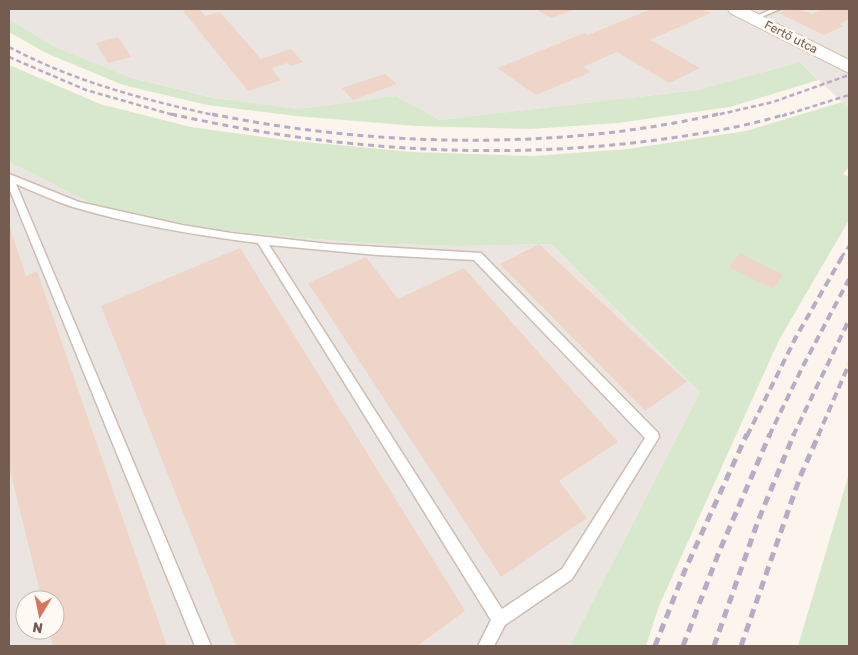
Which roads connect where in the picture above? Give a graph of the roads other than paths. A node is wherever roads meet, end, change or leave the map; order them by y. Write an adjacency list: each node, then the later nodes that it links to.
1 (736, 9): 3 (street, Fertő utca)
2 (777, 9): 3 (lane)
3 (755, 18): 4 (street, Fertő utca)
4 (848, 66)
5 (10, 177): 6 (lane); 8 (lane)
6 (261, 240): 7 (lane); 7 (lane)
7 (500, 620): 9 (lane)
8 (203, 646)
9 (486, 646)

